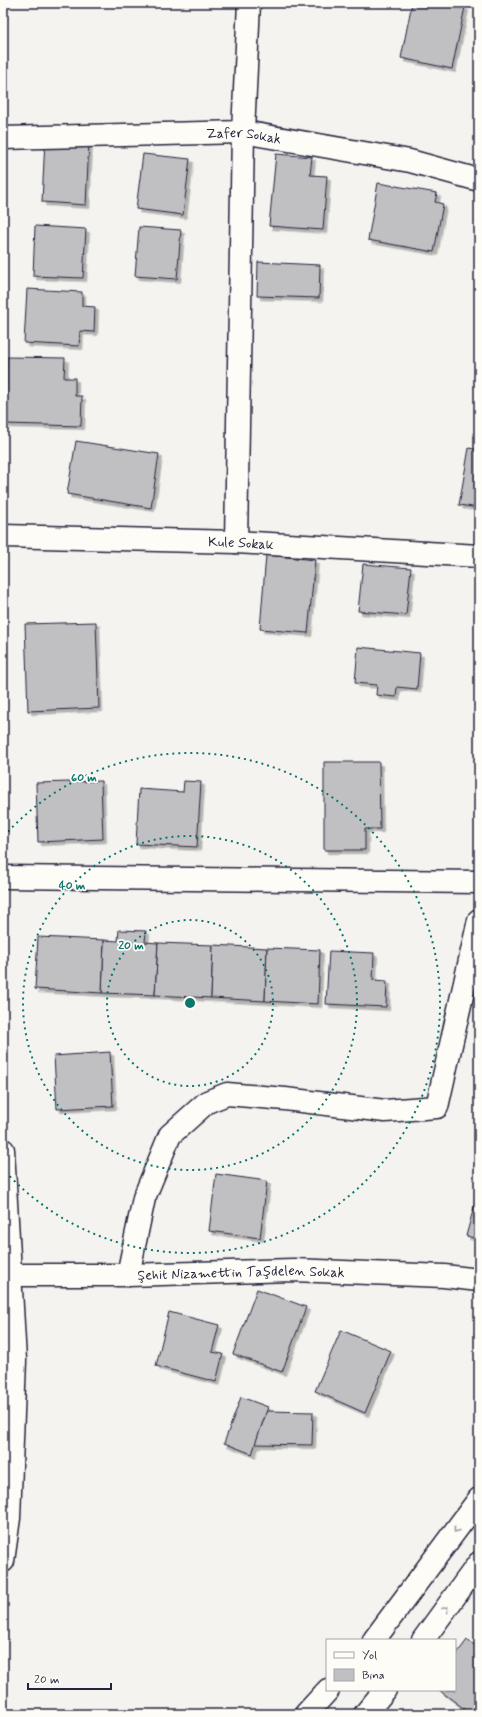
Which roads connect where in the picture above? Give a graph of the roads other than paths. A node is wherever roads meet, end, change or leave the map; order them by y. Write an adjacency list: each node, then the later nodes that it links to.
1 (249, 3): 2 (street)
2 (243, 132): 3 (street, Zafer Sokak); 4 (street, Zafer Sokak); 6 (street)
3 (3, 138)
4 (479, 180)
5 (3, 536): 6 (street, Kule Sokak)
6 (236, 542): 7 (street, Kule Sokak)
7 (479, 556)
8 (3, 877): 9 (street)
9 (479, 882)
10 (479, 920): 13 (street)
11 (3, 1150): 12 (street)
12 (7, 1275): 13 (street, Şehit Nizamettin Taşdelen Sokak); 16 (street)
13 (128, 1275): 14 (street, Şehit Nizamettin Taşdelen Sokak)
14 (479, 1280)
15 (479, 1499): 18 (street, one-way to 18)
16 (3, 1562)
17 (479, 1563): 19 (street, one-way to 17)
18 (375, 1639)
19 (424, 1639)
20 (327, 1691): 22 (street)
21 (383, 1691): 23 (street)
22 (306, 1714)
23 (365, 1714)

